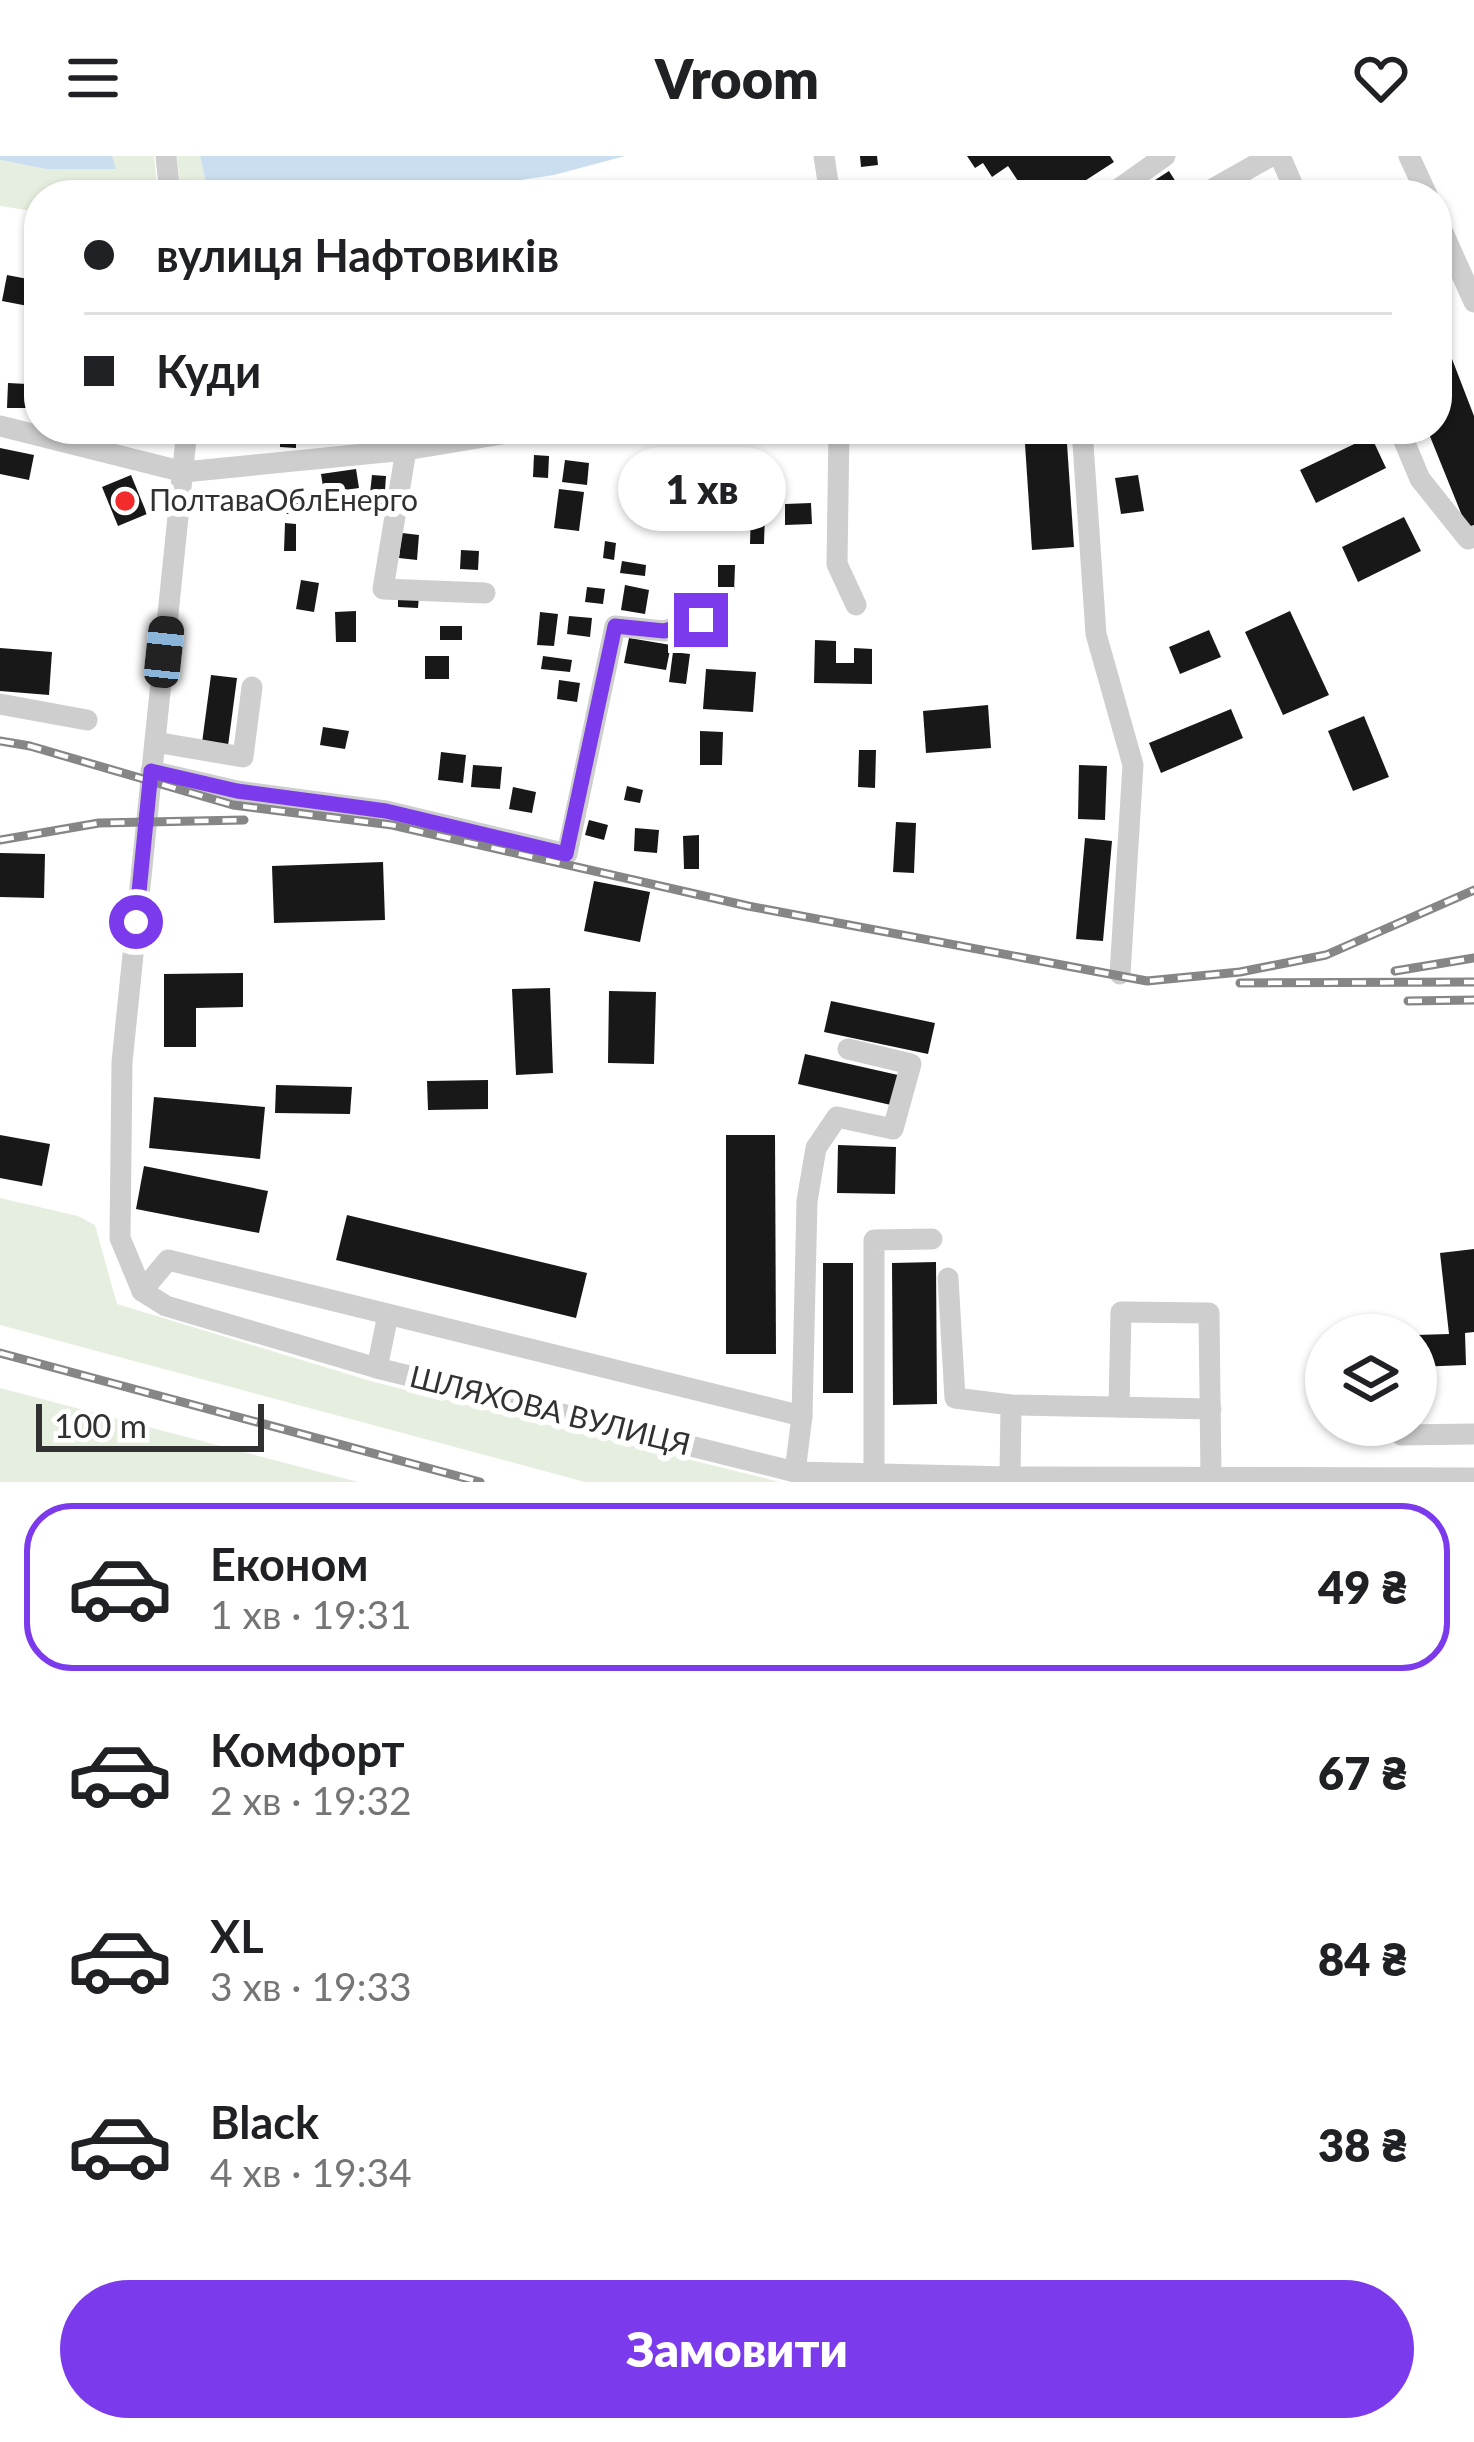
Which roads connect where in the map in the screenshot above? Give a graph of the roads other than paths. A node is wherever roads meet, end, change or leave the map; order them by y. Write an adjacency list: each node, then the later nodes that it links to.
1 (1165, 156): 3 (street)
2 (1275, 156): 4 (street)
3 (1131, 180)
4 (1230, 180)
5 (1452, 253): 6 (street)
6 (1474, 302)
7 (72, 444): 14 (street)
8 (186, 444): 14 (street)
9 (442, 444): 13 (street)
10 (839, 444): 17 (street)
11 (1083, 444): 24 (street)
12 (1405, 444): 15 (street)
13 (406, 450): 14 (street); 16 (street)
14 (184, 472): 22 (street)
15 (1474, 536)
16 (485, 593)
17 (856, 605)
18 (701, 620): 23 (street)
19 (252, 687): 22 (street)
20 (0, 704): 21 (street)
21 (87, 720)
22 (155, 742): 23 (street)
23 (151, 771): 28 (street)
24 (1120, 974)
25 (848, 1049): 34 (street)
26 (932, 1240): 38 (street)
27 (948, 1278): 31 (street)
28 (142, 1291): 29 (street); 30 (street, ШЛЯХОВА ВУЛИЦЯ)
29 (388, 1315): 30 (street); 34 (street)
30 (377, 1369): 37 (street, ШЛЯХОВА ВУЛИЦЯ)
31 (1011, 1405): 32 (street); 39 (street)
32 (1119, 1407): 33 (street); 33 (street)
33 (1211, 1409): 40 (street)
34 (802, 1415): 37 (street)
35 (1474, 1434): 36 (street)
36 (1437, 1435)
37 (795, 1472): 38 (street, ШЛЯХОВА ВУЛИЦЯ)
38 (874, 1474): 39 (street, ШЛЯХОВА ВУЛИЦЯ)
39 (1010, 1477): 40 (street, ШЛЯХОВА ВУЛИЦЯ)
40 (1211, 1478): 41 (street, ШЛЯХОВА ВУЛИЦЯ)
41 (1474, 1478)

